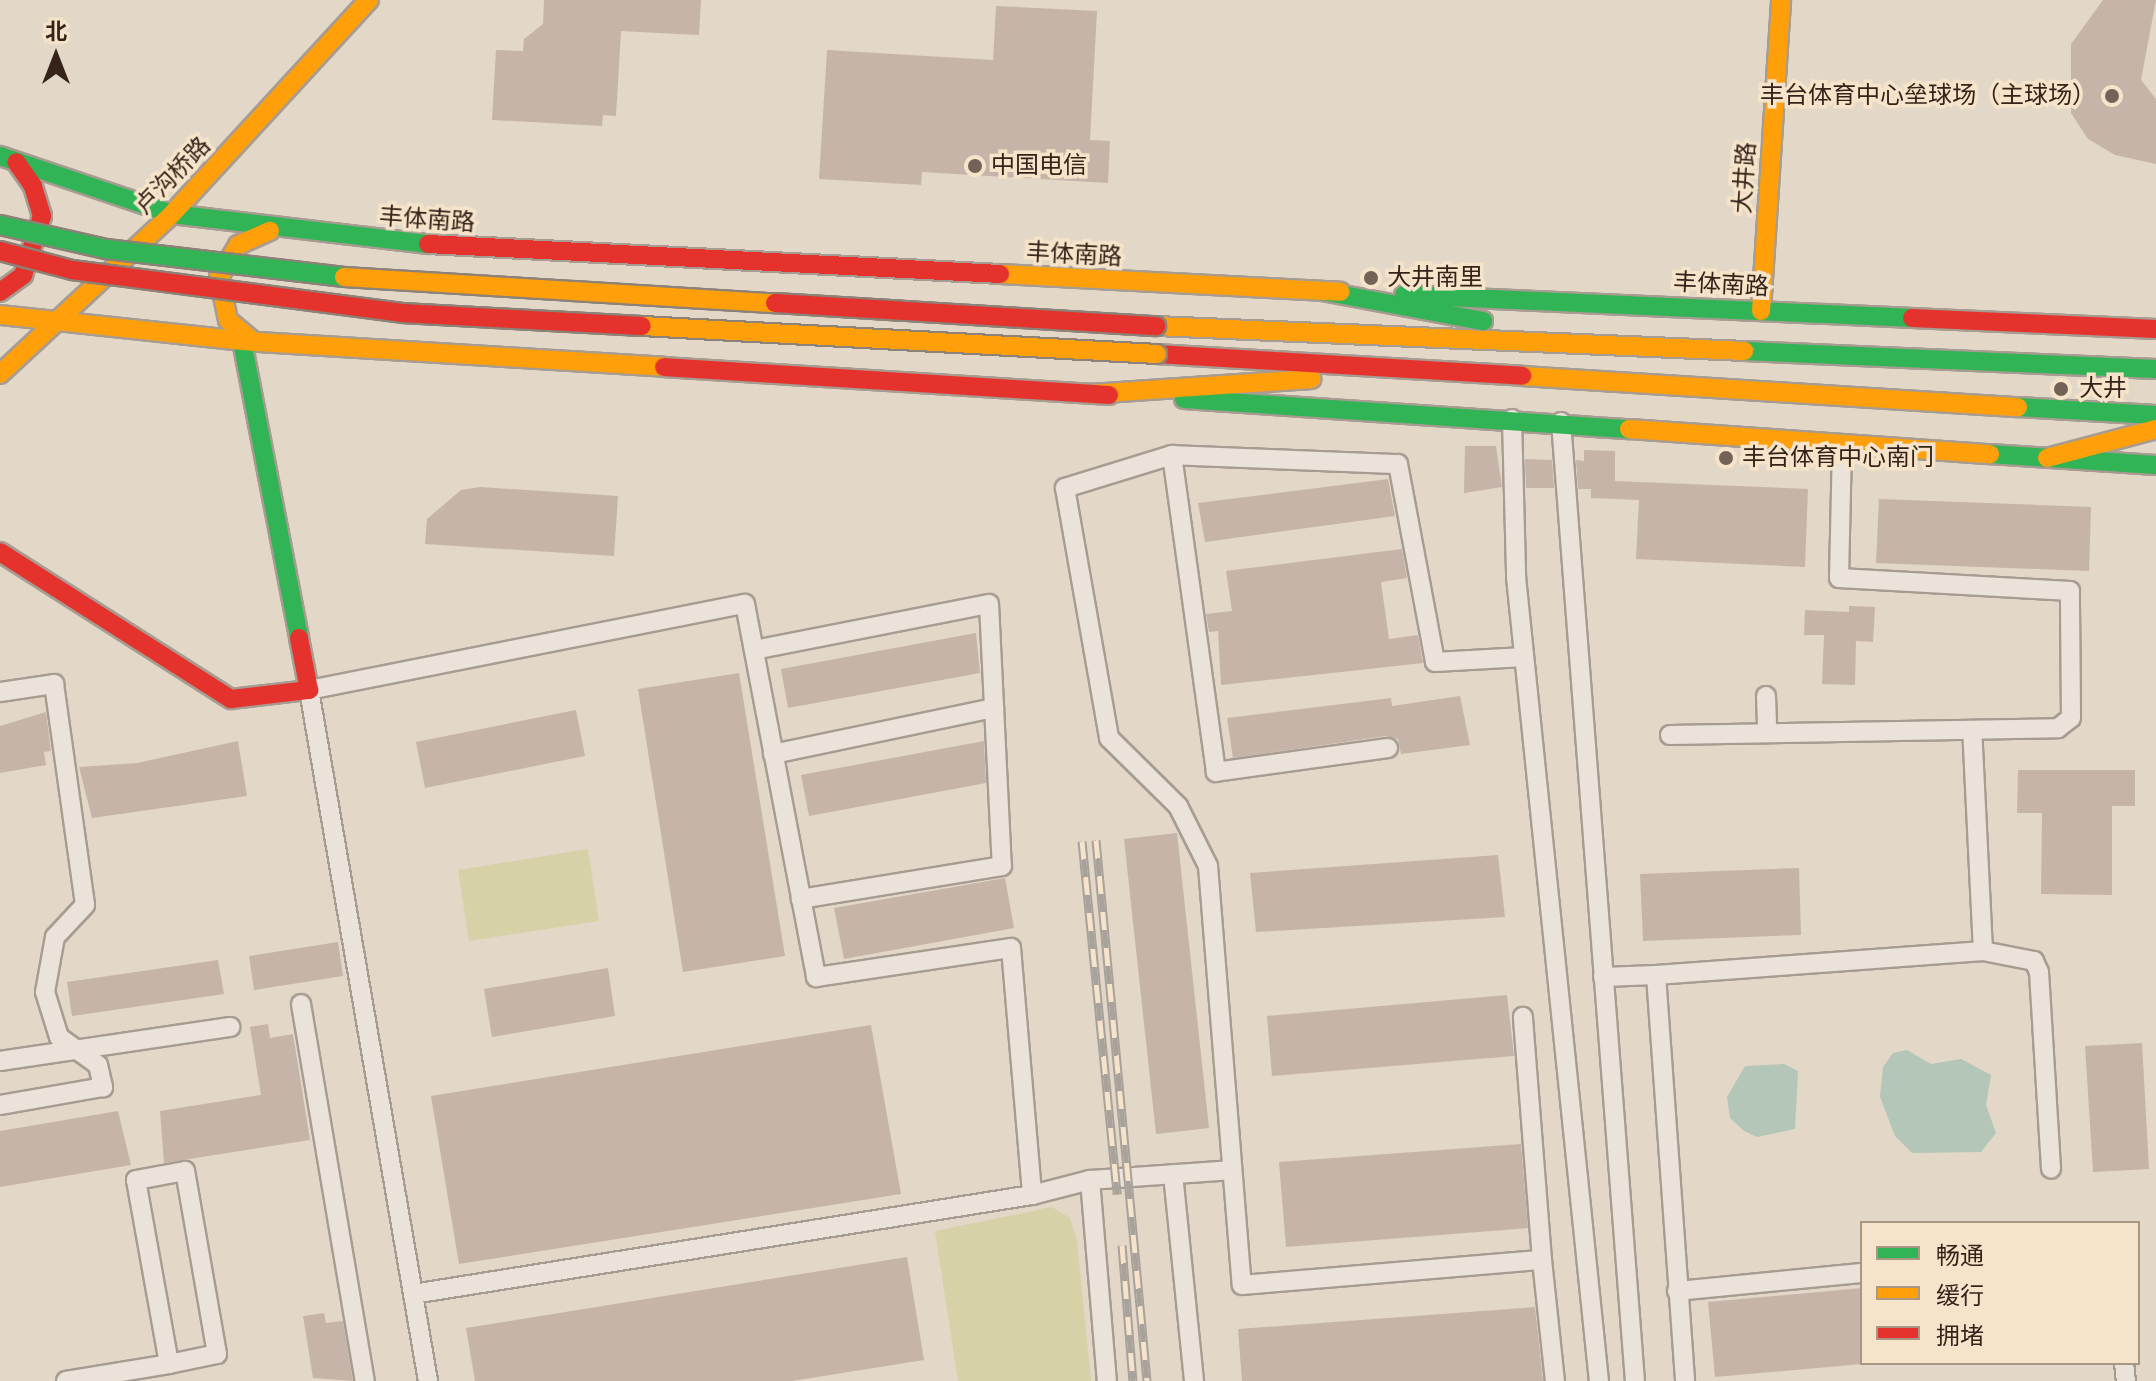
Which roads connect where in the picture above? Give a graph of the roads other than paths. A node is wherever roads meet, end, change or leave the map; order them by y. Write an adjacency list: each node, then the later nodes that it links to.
1 (369, 0): 4 (main road, 卢沟桥路)
2 (1781, 0): 10 (main road, 大井路)
3 (8, 159): 4 (main road, 丰体南路); 9 (main road)
4 (172, 214): 6 (main road, 丰体南路); 12 (main road, 卢沟桥路)
5 (0, 225): 14 (main road, bridge)
6 (274, 230): 8 (main road, 丰体南路); 15 (main road)
7 (0, 251): 19 (main road, bridge)
8 (1322, 291): 10 (main road, 丰体南路); 14 (main road)
9 (0, 292)
10 (1761, 311): 13 (main road, 丰体南路)
11 (0, 315): 12 (main road)
12 (51, 324): 15 (main road); 20 (main road, 卢沟桥路)
13 (2156, 329)
14 (1589, 340): 17 (main road)
15 (248, 342): 21 (main road); 33 (main road)
16 (2156, 362): 17 (main road)
17 (2127, 367): 18 (main road)
18 (2156, 369)
19 (1451, 370): 21 (main road); 22 (main road)
20 (0, 374)
21 (1090, 394): 23 (main road)
22 (2156, 415)
23 (1512, 419): 24 (main road); 32 (street)
24 (1561, 422): 26 (main road); 45 (street)
25 (2156, 429): 28 (main road)
26 (1842, 444): 28 (main road); 37 (street)
27 (1172, 455): 32 (street); 40 (street); 53 (street)
28 (2047, 458): 29 (main road)
29 (2156, 465)
30 (0, 552): 33 (main road)
31 (754, 650): 33 (street); 36 (street); 41 (street)
32 (1524, 657): 68 (street)
33 (309, 690): 60 (street)
34 (0, 692): 49 (street)
35 (1766, 696): 38 (street)
36 (994, 708): 41 (street); 42 (street)
37 (1972, 730): 38 (street); 43 (street)
38 (1767, 733): 39 (street)
39 (1670, 735)
40 (1388, 748)
41 (773, 754): 42 (street)
42 (801, 899): 56 (street)
43 (1983, 951): 44 (street); 52 (street)
44 (1656, 975): 45 (street); 59 (street)
45 (1603, 977): 69 (street)
46 (301, 1004): 63 (street)
47 (1523, 1017): 57 (street)
48 (231, 1027): 49 (street)
49 (78, 1050): 50 (street); 51 (street)
50 (0, 1061)
51 (0, 1105)
52 (2051, 1169)
53 (1232, 1170): 54 (street); 57 (street)
54 (1173, 1174): 55 (street); 66 (street)
55 (1090, 1180): 56 (street); 65 (street)
56 (1032, 1195): 60 (street)
57 (1542, 1260): 67 (street)
58 (1860, 1273): 59 (street)
59 (1677, 1291): 70 (street)
60 (413, 1294): 64 (street)
61 (169, 1364): 61 (street); 62 (street)
62 (66, 1381)
63 (365, 1381)
64 (428, 1381)
65 (1107, 1381)
66 (1194, 1381)
67 (1555, 1381)
68 (1599, 1381)
69 (1635, 1381)
70 (1685, 1381)

